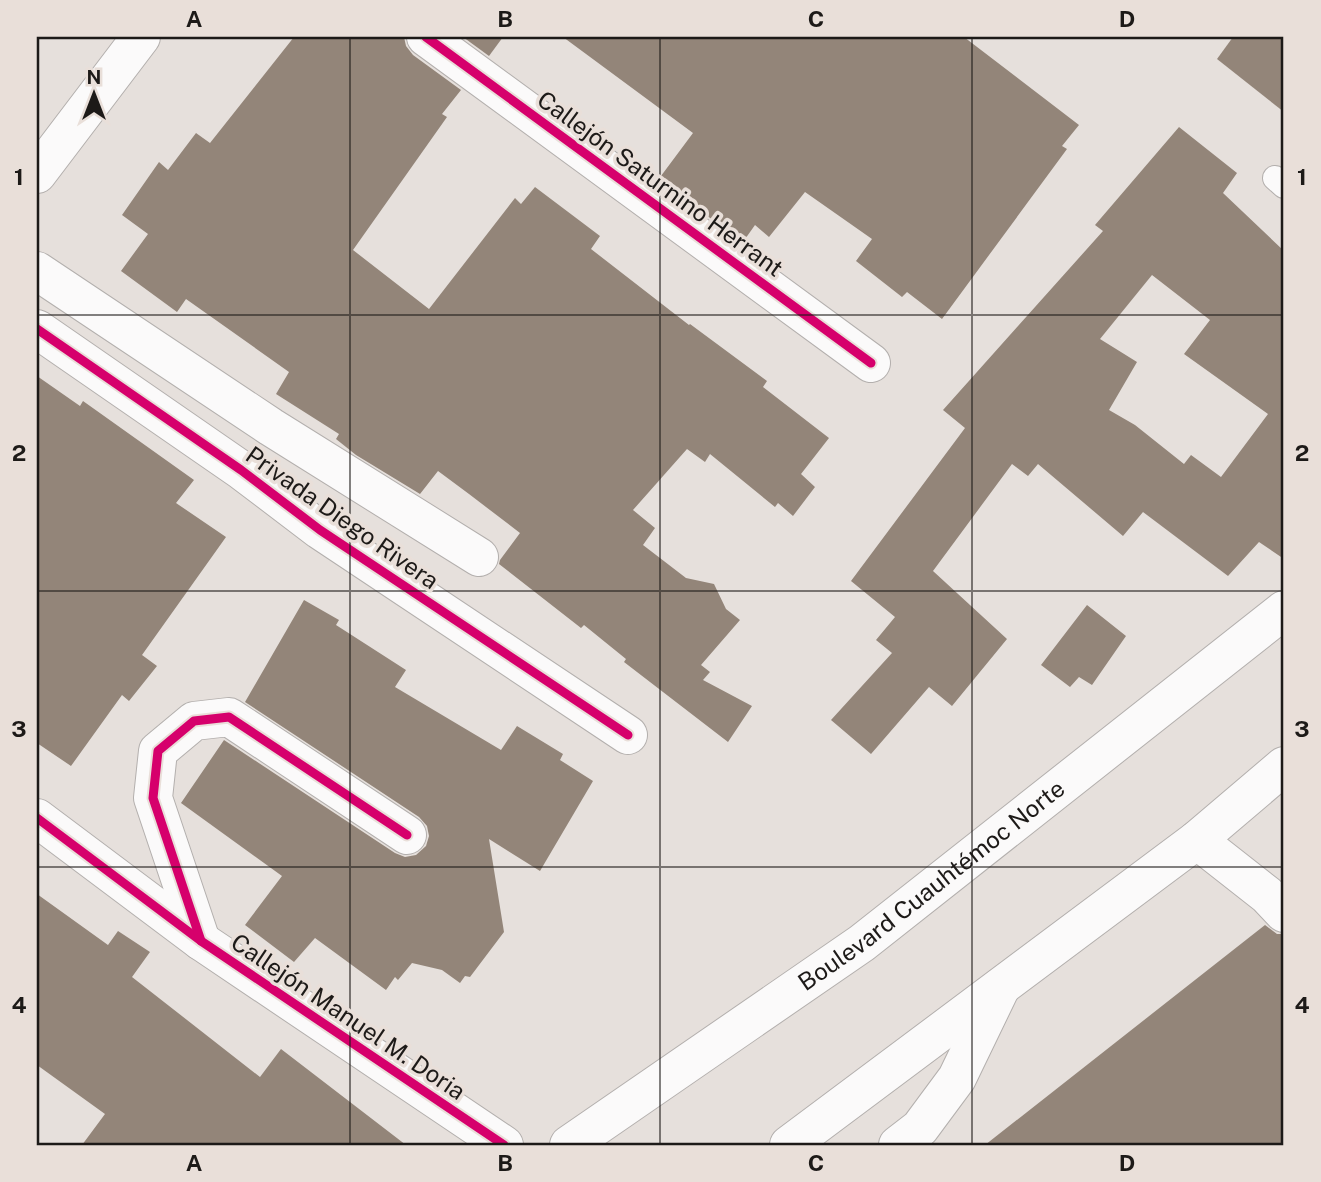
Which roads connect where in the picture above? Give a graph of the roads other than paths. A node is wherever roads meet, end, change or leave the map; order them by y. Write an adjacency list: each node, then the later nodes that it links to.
1 (141, 37): 3 (street)
2 (426, 37): 6 (street, Callejón Saturnino Herrant)
3 (37, 174)
4 (37, 271): 7 (street, Privada Diego Rivera)
5 (37, 329): 9 (street, Privada Diego Rivera)
6 (872, 363)
7 (479, 557)
8 (1284, 610): 18 (street, Boulevard Cuauhtémoc Norte)
9 (628, 735)
10 (1284, 766): 13 (street)
11 (37, 818): 15 (street, Callejón Manuel M. Doria)
12 (407, 835): 15 (street)
13 (1197, 840): 14 (street); 16 (street)
14 (1284, 913)
15 (201, 941): 17 (street, Callejón Manuel M. Doria)
16 (1001, 987): 19 (street); 20 (street)
17 (504, 1145)
18 (569, 1145)
19 (789, 1145)
20 (898, 1145)

